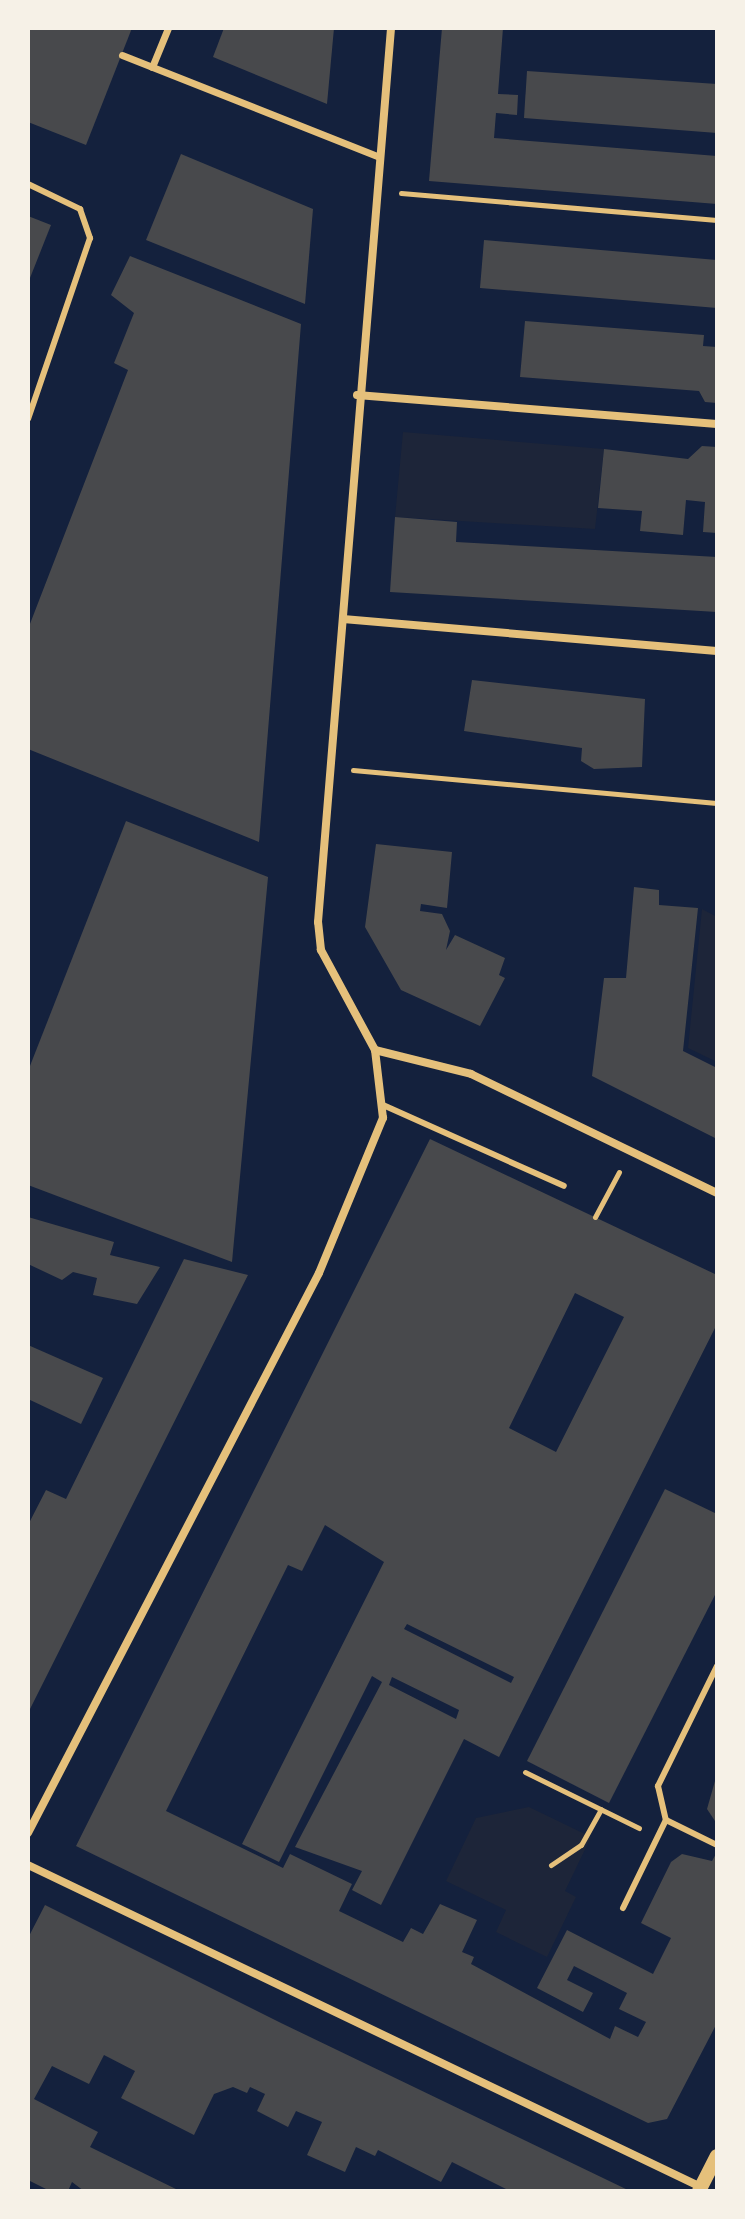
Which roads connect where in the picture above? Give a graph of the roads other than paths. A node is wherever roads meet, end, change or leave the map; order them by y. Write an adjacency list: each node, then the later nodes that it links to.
1 (168, 28): 4 (street)
2 (391, 28): 5 (street)
3 (122, 55): 4 (street)
4 (152, 67): 5 (street)
5 (380, 157): 7 (street)
6 (28, 184): 8 (lane)
7 (357, 395): 9 (street); 10 (street)
8 (28, 419)
9 (717, 424)
10 (343, 619): 11 (street); 12 (street)
11 (717, 651)
12 (375, 1050): 13 (street); 15 (street)
13 (383, 1105): 14 (lane); 18 (street)
14 (564, 1186)
15 (717, 1193)
16 (717, 1666): 17 (lane)
17 (666, 1820): 19 (lane); 21 (lane)
18 (28, 1833)
19 (717, 1845)
20 (28, 1865): 23 (street)
21 (623, 1908)
22 (717, 2156): 23 (street)
23 (702, 2189)

